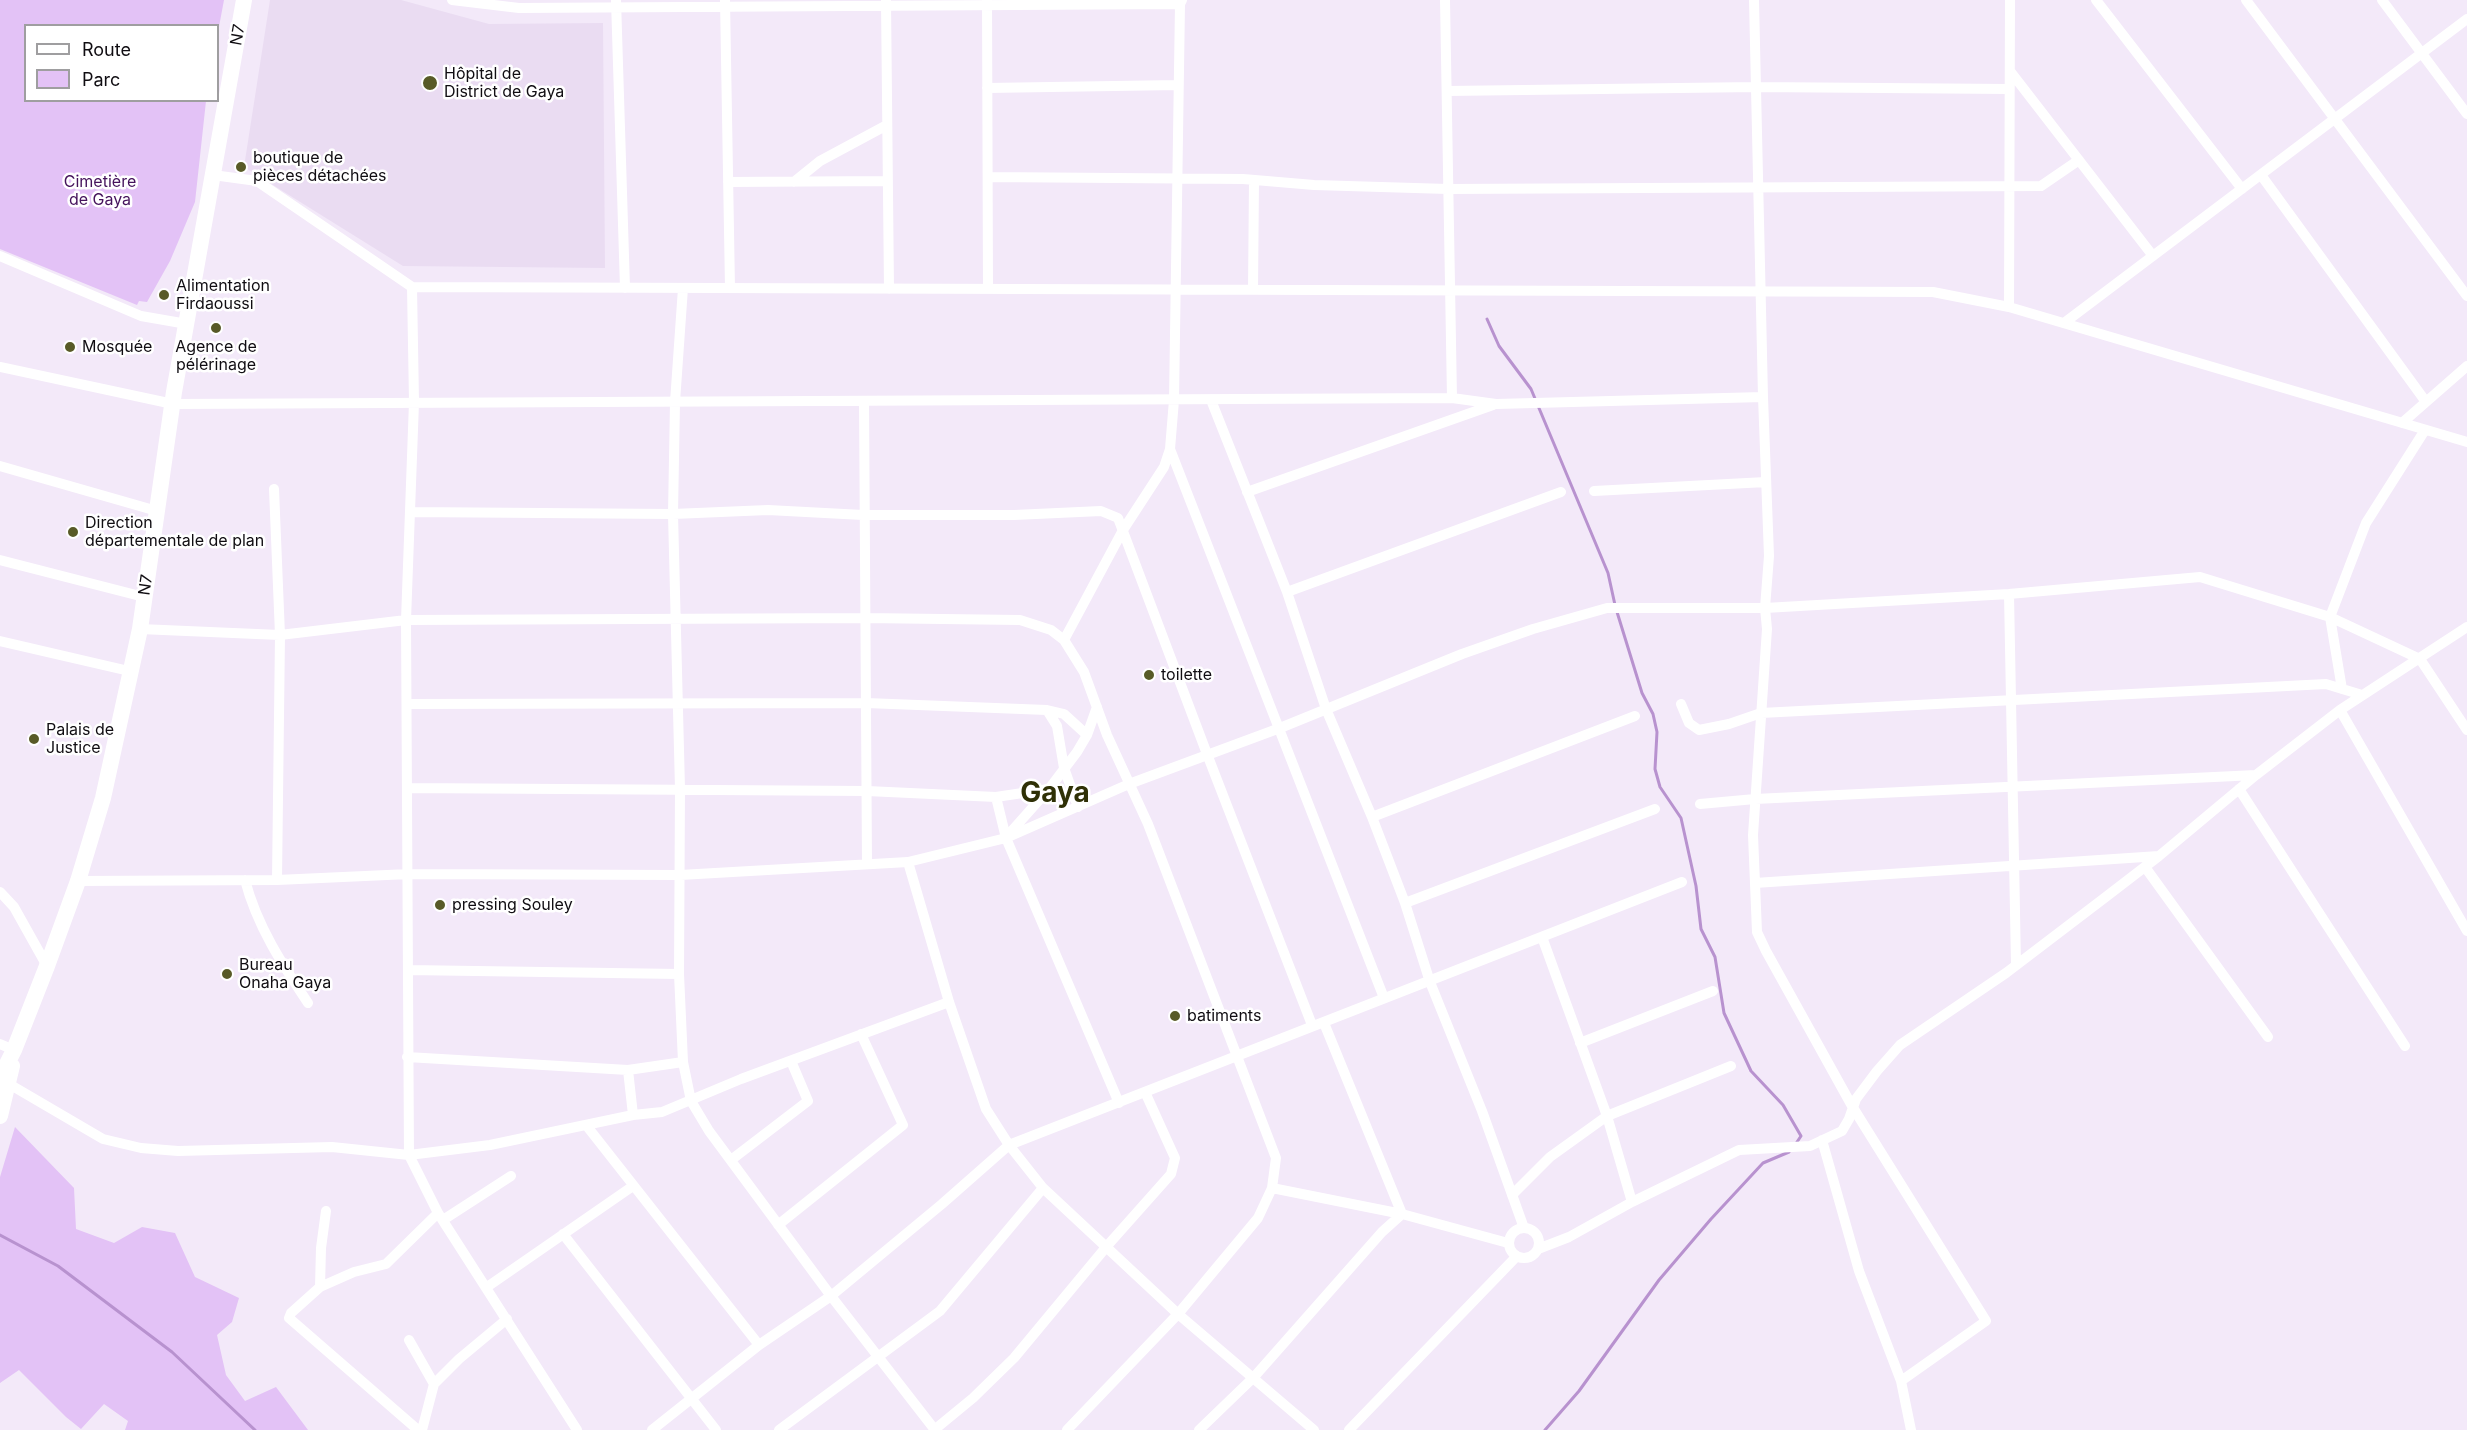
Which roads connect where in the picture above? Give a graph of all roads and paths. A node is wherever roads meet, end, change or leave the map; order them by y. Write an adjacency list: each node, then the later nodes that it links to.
1 (244, 0): 27 (main road, N7)
2 (452, 0): 12 (street)
3 (1445, 0): 22 (street)
4 (1754, 0): 19 (street)
5 (2010, 0): 17 (street)
6 (2096, 0): 38 (street)
7 (2246, 0): 24 (street)
8 (2382, 0): 16 (street)
9 (1181, 1): 11 (street); 18 (street)
10 (886, 3): 11 (street); 14 (street); 25 (street)
11 (987, 3): 20 (street)
12 (519, 4): 13 (street)
13 (616, 4): 14 (street); 42 (street)
14 (726, 4): 33 (street)
15 (2467, 19): 16 (street)
16 (2421, 53): 23 (street); 24 (street)
17 (2009, 70): 21 (street); 26 (street)
18 (1178, 85): 20 (street); 30 (street)
19 (1756, 87): 21 (street); 22 (street); 36 (street)
20 (987, 88): 29 (street)
21 (2010, 89): 35 (street)
22 (1448, 91): 37 (street)
23 (2467, 114)
24 (2335, 119): 28 (street); 51 (street)
25 (887, 125): 32 (street); 34 (street)
26 (2079, 160): 35 (street); 40 (street)
27 (213, 175): 41 (street); 54 (main road, N7)
28 (2261, 175): 38 (street); 64 (street)
29 (988, 177): 30 (street); 46 (street)
30 (1177, 179): 31 (street); 47 (street)
31 (1254, 180): 37 (street); 48 (street)
32 (888, 181): 34 (street); 45 (street)
33 (728, 182): 34 (street); 44 (street)
34 (794, 182)
35 (2009, 186): 36 (street); 52 (street)
36 (1758, 187): 37 (street); 50 (street)
37 (1448, 189): 49 (street)
38 (2242, 189): 40 (street)
39 (0, 256): 54 (street)
40 (2153, 256): 53 (street)
41 (412, 287): 42 (street); 61 (street)
42 (626, 288): 43 (street)
43 (683, 288): 44 (street); 62 (street)
44 (730, 288): 45 (street)
45 (889, 289): 46 (street)
46 (988, 289): 47 (street)
47 (1175, 290): 48 (street); 59 (street)
48 (1253, 290): 49 (street)
49 (1450, 291): 50 (street); 58 (street)
50 (1761, 292): 52 (street); 57 (street)
51 (2467, 296)
52 (2009, 307): 53 (street)
53 (2064, 323): 67 (street)
54 (187, 324): 65 (main road, N7)
55 (2467, 366): 64 (street)
56 (0, 367): 65 (street)
57 (1763, 397): 66 (street); 72 (street)
58 (1452, 398): 60 (street); 66 (street)
59 (1174, 400): 60 (street); 63 (street); 70 (street)
60 (1211, 400): 75 (street)
61 (414, 402): 62 (street); 65 (street); 78 (street)
62 (675, 402): 63 (street); 79 (street)
63 (864, 402): 80 (street)
64 (2426, 402): 67 (street)
65 (172, 404): 77 (main road, N7)
66 (1496, 404): 75 (street)
67 (2402, 423): 68 (street)
68 (2425, 430): 69 (street); 87 (street)
69 (2467, 442)
70 (1170, 448): 81 (street); 111 (street)
71 (0, 466): 77 (street)
72 (1766, 482): 74 (street); 86 (street)
73 (274, 489): 93 (street)
74 (1594, 491)
75 (1247, 492): 83 (street)
76 (1561, 492): 83 (street)
77 (157, 511): 85 (main road, N7)
78 (410, 512): 79 (street); 89 (street)
79 (673, 514): 80 (street); 90 (street)
80 (863, 515): 81 (street); 88 (street)
81 (1122, 530): 94 (street); 114 (street)
82 (0, 560): 85 (street)
83 (1287, 592): 106 (street)
84 (2009, 594): 86 (street); 87 (street); 100 (street)
85 (144, 597): 92 (main road, N7)
86 (1765, 608): 106 (street); 109 (street)
87 (2330, 617): 96 (street); 98 (street)
88 (865, 618): 90 (street); 94 (street); 102 (street)
89 (406, 620): 90 (street); 93 (street); 103 (street)
90 (676, 620): 101 (street)
91 (2467, 627): 96 (street)
92 (140, 629): 93 (street); 97 (main road, N7)
93 (280, 635): 139 (street)
94 (1064, 640): 105 (street)
95 (0, 641): 97 (street)
96 (2420, 659): 99 (street); 112 (street)
97 (129, 671): 140 (main road, N7)
98 (2342, 689): 99 (street); 100 (street)
99 (2362, 695): 108 (street)
100 (2011, 700): 109 (street); 118 (street)
101 (678, 702): 102 (street); 103 (street); 120 (street)
102 (866, 703): 107 (street); 123 (street)
103 (407, 704): 119 (street)
104 (1680, 704): 109 (street)
105 (1097, 707): 113 (street); 117 (street)
106 (1326, 709): 111 (street); 129 (street)
107 (1047, 710): 113 (street); 115 (street)
108 (2340, 710): 116 (street); 145 (street)
109 (1761, 713): 125 (street)
110 (1635, 716): 129 (street)
111 (1280, 728): 114 (street); 153 (street)
112 (2467, 730)
113 (1087, 735): 115 (street)
114 (1207, 754): 117 (street); 157 (street)
115 (1064, 768): 121 (street); 127 (street)
116 (2256, 775): 118 (street); 122 (street)
117 (1129, 784): 127 (street); 164 (street)
118 (2013, 787): 125 (street); 134 (street)
119 (408, 788): 120 (street); 136 (street)
120 (680, 789): 123 (street); 137 (street)
121 (1049, 789): 124 (street); 130 (street)
122 (2239, 789): 131 (street); 162 (street)
123 (867, 791): 124 (street); 133 (street)
124 (996, 796): 130 (street)
125 (1755, 799): 126 (street); 142 (street)
126 (1700, 804)
127 (1078, 807): 130 (street)
128 (1655, 809): 144 (street)
129 (1372, 817): 144 (street)
130 (1006, 838): 132 (street); 172 (street)
131 (2160, 856): 134 (street); 135 (street)
132 (908, 862): 133 (street); 154 (street)
133 (867, 864): 137 (street)
134 (2014, 866): 142 (street); 147 (street)
135 (2145, 867): 147 (street); 159 (street)
136 (409, 874): 137 (street); 139 (street); 149 (street)
137 (680, 875): 150 (street)
138 (245, 880): 139 (street); 140 (street); 155 (street)
139 (277, 880)
140 (78, 881): 148 (main road, N7)
141 (1682, 882): 146 (street)
142 (1755, 883): 173 (street)
143 (0, 892): 148 (street)
144 (1405, 903): 151 (street)
145 (2467, 931)
146 (1542, 937): 151 (street); 160 (street)
147 (2016, 965): 173 (street)
148 (47, 966): 161 (main road, N7)
149 (408, 970): 150 (street); 163 (street)
150 (679, 974): 166 (street)
151 (1431, 981): 153 (street); 186 (street)
152 (1713, 991): 160 (street)
153 (1384, 998): 156 (street)
154 (949, 1002): 158 (street); 179 (street)
155 (308, 1003)
156 (1324, 1023): 157 (street); 189 (street)
157 (1312, 1025): 164 (street)
158 (861, 1034): 165 (street); 191 (street)
159 (2268, 1037)
160 (1580, 1042): 176 (street)
161 (7, 1047): 169 (main road, N7)
162 (2405, 1047)
163 (407, 1057): 168 (street); 180 (street)
164 (1237, 1057): 170 (street); 185 (street)
165 (791, 1061): 171 (street); 181 (street)
166 (683, 1062): 168 (street); 171 (street)
167 (1731, 1066): 176 (street)
168 (628, 1070): 174 (street)
169 (5, 1081): 175 (main road, N7); 180 (street)
170 (1145, 1092): 172 (street); 195 (street)
171 (691, 1101): 174 (street); 181 (street)
172 (1119, 1102): 179 (street)
173 (1852, 1106): 178 (street); 207 (street)
174 (633, 1115): 177 (street)
175 (0, 1116)
176 (1607, 1116): 186 (street); 187 (street)
177 (586, 1125): 180 (street); 183 (street)
178 (1822, 1140): 187 (street); 207 (street)
179 (1009, 1145): 184 (street); 200 (street)
180 (409, 1155): 190 (street)
181 (731, 1160): 191 (street)
182 (511, 1176): 190 (street)
183 (633, 1186): 193 (street); 204 (street)
184 (1043, 1188): 195 (street); 205 (street)
185 (1272, 1188): 189 (street); 201 (street)
186 (1512, 1195): 192 (street)
187 (1632, 1202): 196 (street)
188 (326, 1211): 198 (street)
189 (1402, 1214): 194 (street); 206 (street)
190 (441, 1216): 198 (street); 199 (street)
191 (778, 1225): 200 (street)
192 (1524, 1228): 194 (street); 196 (street)
193 (563, 1234): 199 (street); 209 (street)
194 (1508, 1243): 197 (street)
195 (1107, 1246): 201 (street); 215 (street)
196 (1538, 1249): 197 (street)
197 (1516, 1257): 219 (street)
198 (320, 1287): 210 (street)
199 (487, 1287): 202 (street)
200 (831, 1296): 204 (street); 205 (street)
201 (1178, 1314): 206 (street); 216 (street)
202 (507, 1319): 208 (street); 211 (street)
203 (409, 1340): 208 (street)
204 (759, 1345): 209 (street)
205 (878, 1357): 214 (street); 215 (street)
206 (1254, 1377): 217 (street); 218 (street)
207 (1901, 1381): 220 (street)
208 (434, 1384): 210 (street)
209 (693, 1398): 212 (street); 213 (street)
210 (420, 1430)
211 (577, 1430)
212 (652, 1430)
213 (716, 1430)
214 (779, 1430)
215 (935, 1430)
216 (1067, 1430)
217 (1199, 1430)
218 (1314, 1430)
219 (1349, 1430)
220 (1911, 1430)

